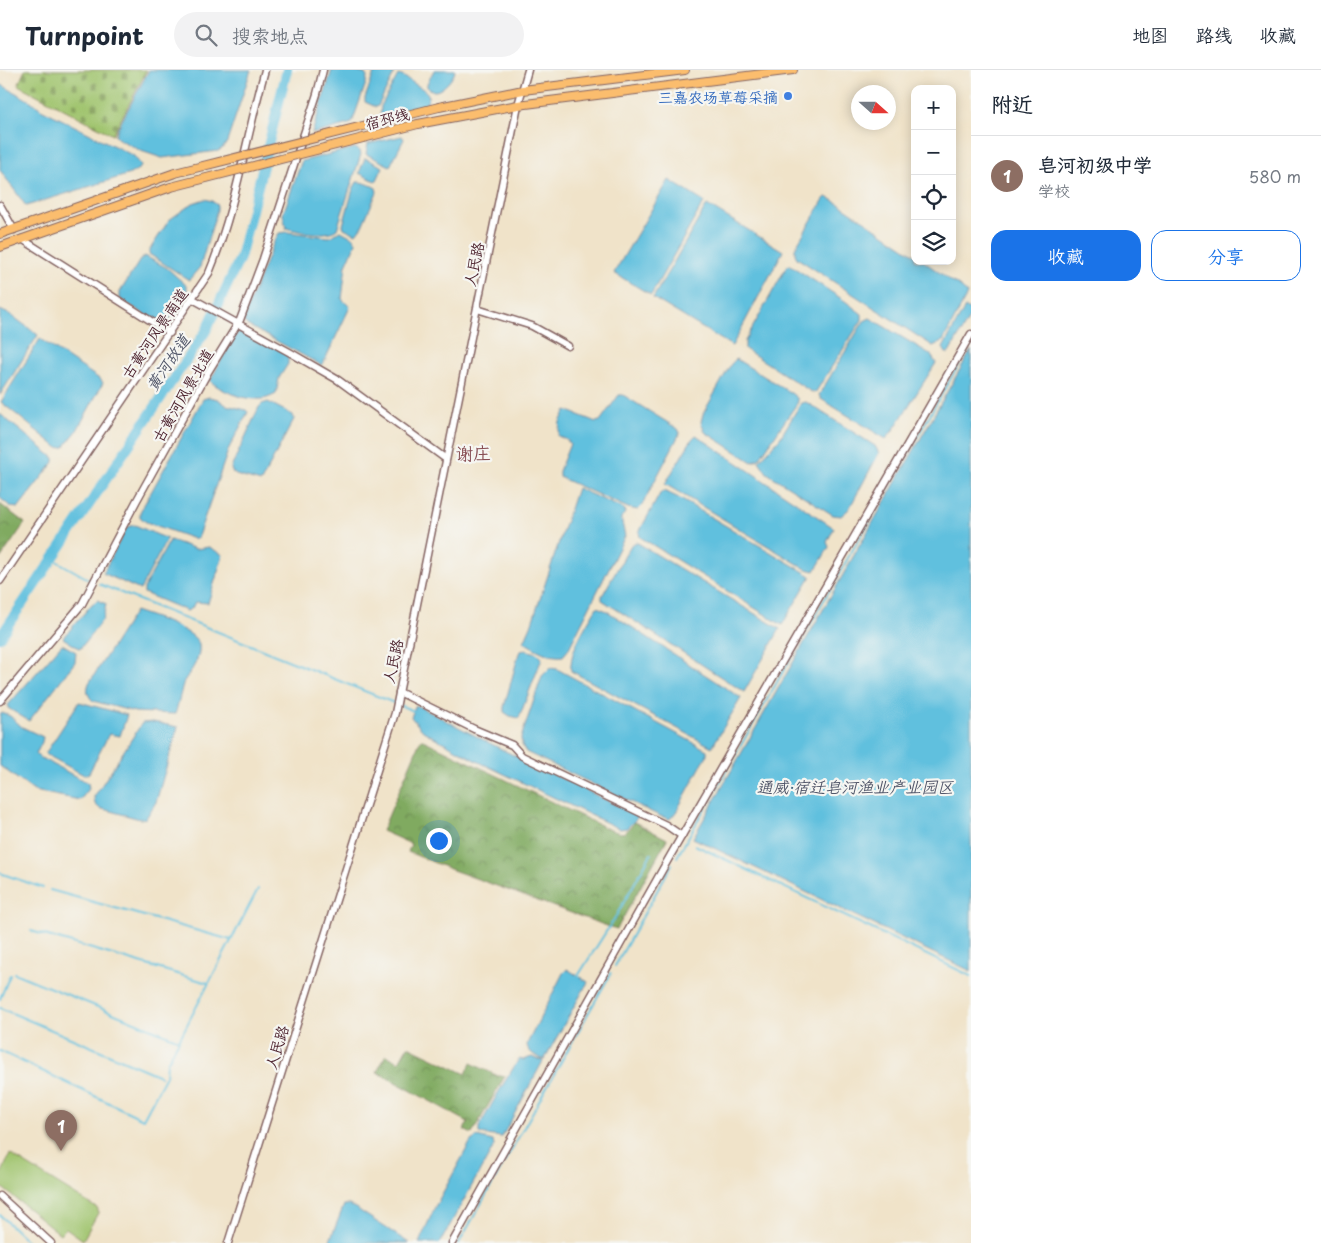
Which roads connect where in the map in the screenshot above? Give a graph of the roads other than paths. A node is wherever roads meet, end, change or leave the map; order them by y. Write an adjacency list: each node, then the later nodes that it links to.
1 (265, 70): 13 (street, 古黄河风景南道)
2 (323, 70): 15 (street, 古黄河风景北道)
3 (528, 70): 6 (street, 人民路)
4 (685, 70): 6 (main road, 宿邳线)
5 (793, 70): 7 (main road, 宿邳线)
6 (523, 90): 7 (street, 人民路); 9 (main road, 宿邳线, bridge)
7 (518, 105): 11 (main road, 宿邳线, bridge); 14 (street, 人民路)
8 (0, 205): 9 (street)
9 (14, 230): 10 (main road, 宿邳线)
10 (0, 234)
11 (22, 239): 12 (main road, 宿邳线); 16 (street)
12 (0, 247)
13 (195, 300): 15 (street); 16 (street, 古黄河风景南道)
14 (477, 309): 18 (street); 19 (street, 人民路)
15 (236, 322): 19 (street); 22 (street, 古黄河风景北道)
16 (170, 333): 20 (street, 古黄河风景南道)
17 (971, 334): 23 (street)
18 (568, 346)
19 (446, 459): 21 (street, 人民路)
20 (0, 581)
21 (399, 692): 23 (street); 26 (street, 人民路)
22 (0, 701)
23 (682, 836): 27 (street)
24 (0, 1196): 25 (street)
25 (51, 1243)
26 (228, 1243)
27 (452, 1243)

